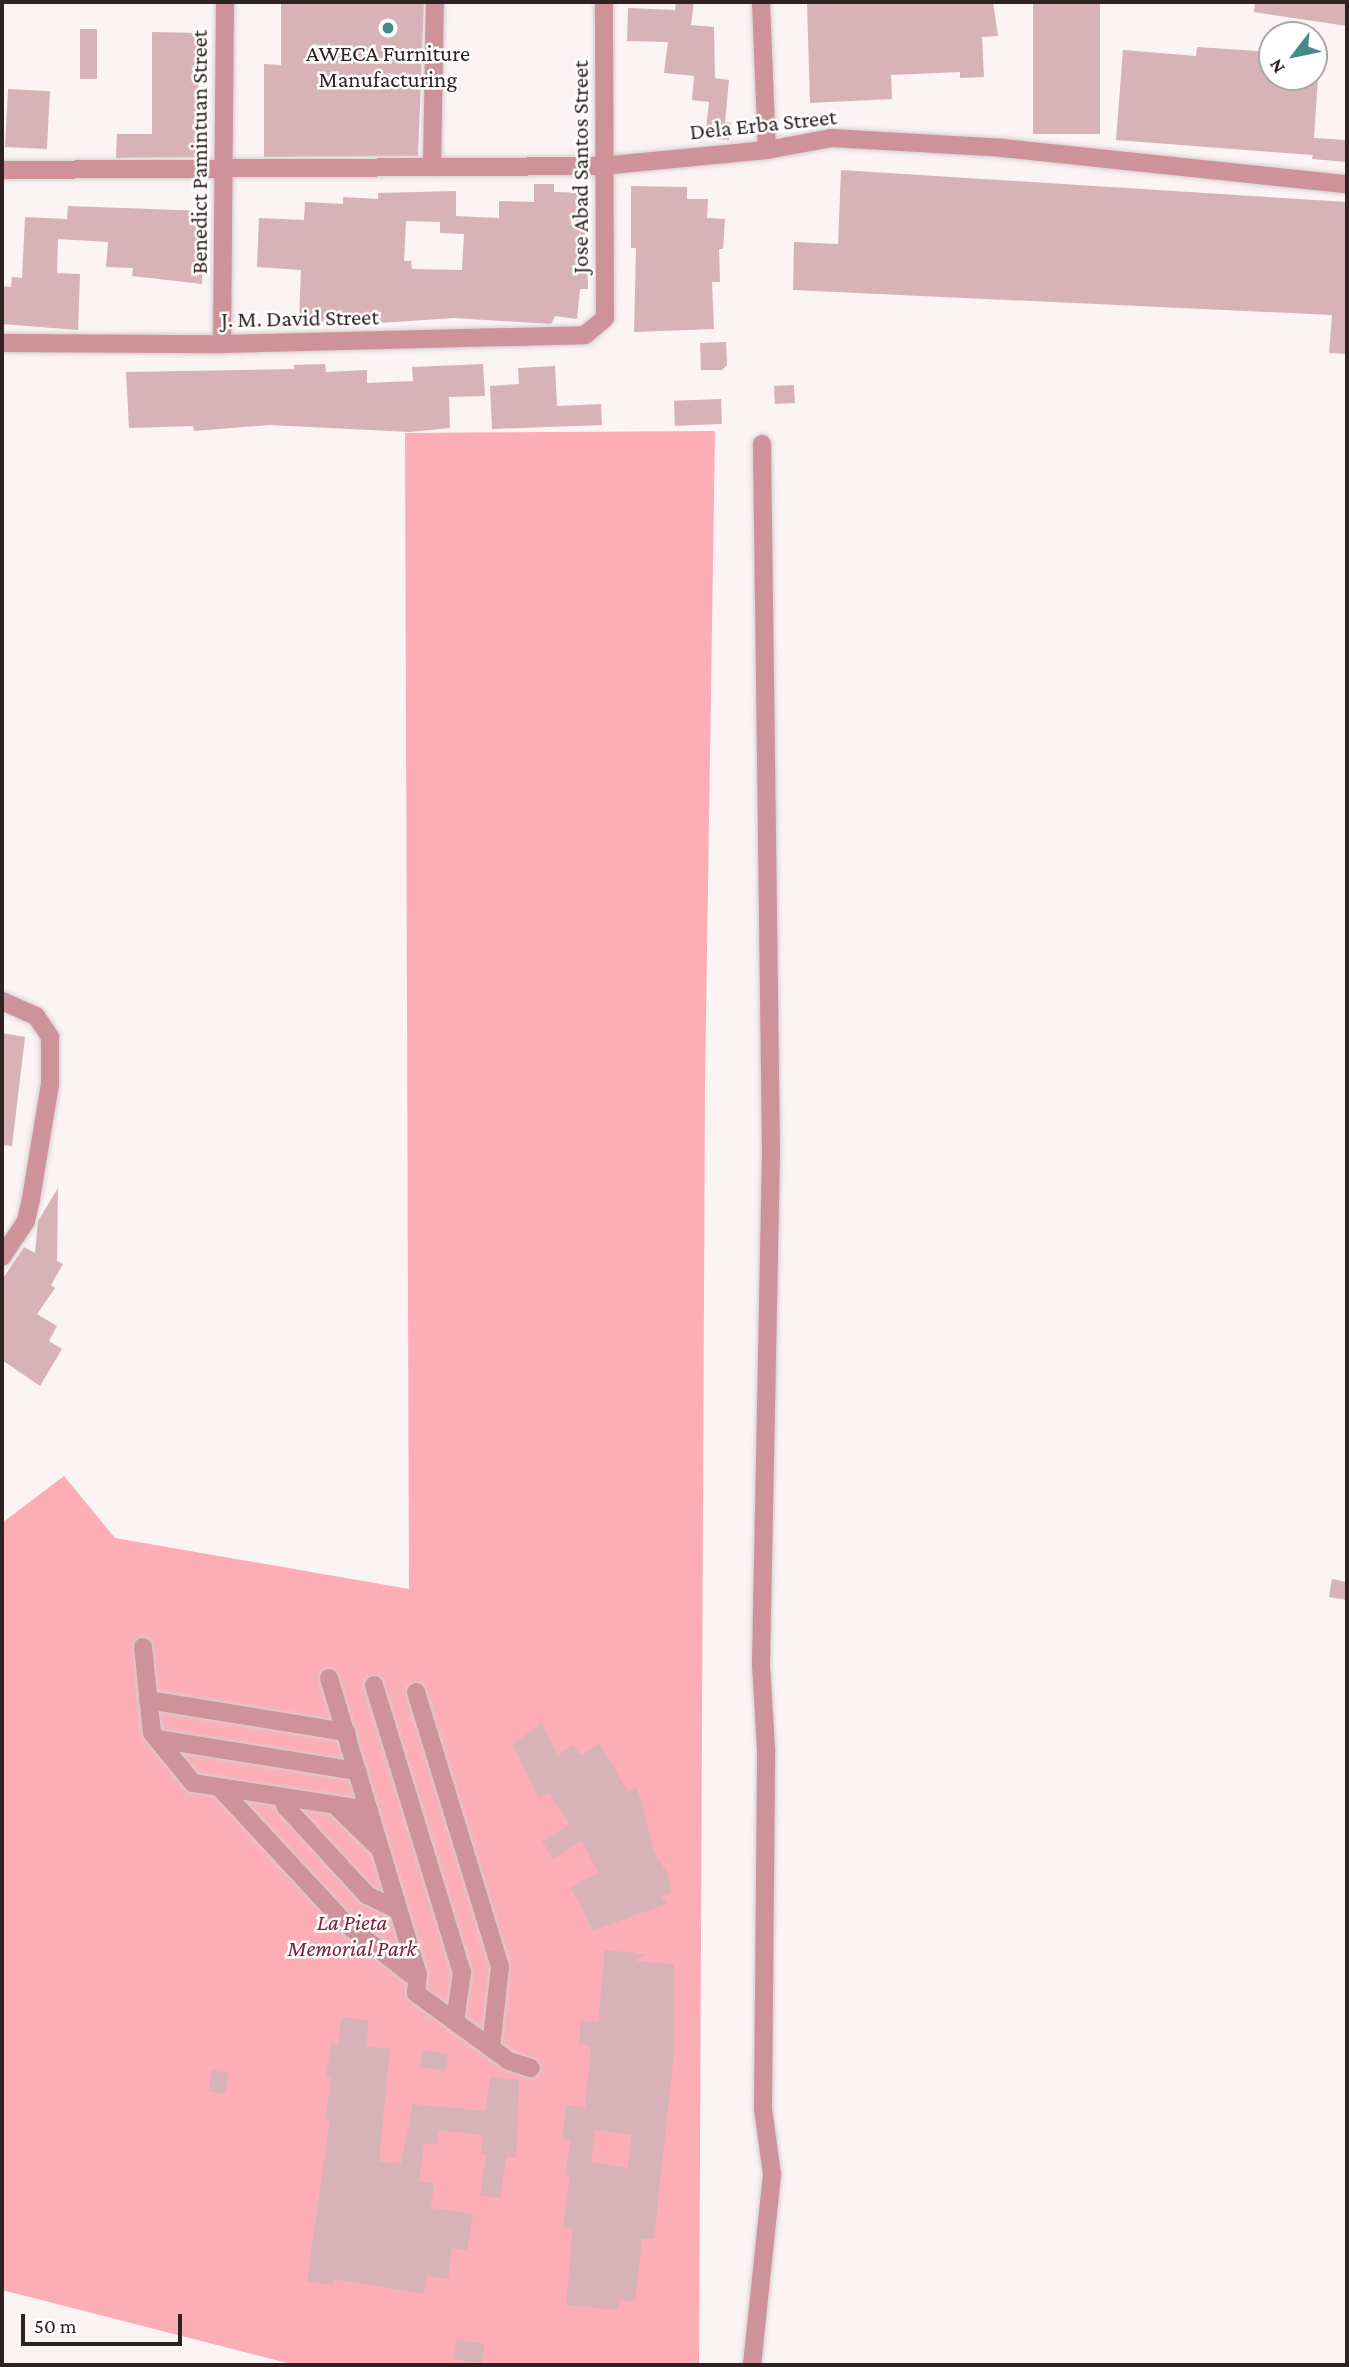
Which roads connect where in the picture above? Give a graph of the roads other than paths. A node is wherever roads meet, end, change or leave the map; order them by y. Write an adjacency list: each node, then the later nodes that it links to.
1 (225, 2): 9 (street, Benedict Pamintuan Street)
2 (435, 2): 7 (street)
3 (604, 2): 6 (street, Jose Abad Santos Street)
4 (761, 2): 5 (street)
5 (767, 150): 6 (street, Dela Erba Street); 10 (street, Dela Erba Street)
6 (601, 166): 7 (street, Dela Erba Street); 11 (street, Jose Abad Santos Street)
7 (432, 167): 9 (street, Dela Erba Street)
8 (2, 170): 9 (street, Dela Erba Street)
9 (224, 170): 13 (street, Benedict Pamintuan Street)
10 (1347, 184)
11 (596, 328): 13 (street, J. M. David Street)
12 (2, 343): 13 (street, J. M. David Street)
13 (222, 344)
14 (762, 444): 35 (street)
15 (2, 1001): 16 (street)
16 (2, 1257)
17 (143, 1647): 21 (street)
18 (329, 1678): 22 (street)
19 (374, 1685): 32 (street)
20 (416, 1692): 33 (street)
21 (148, 1700): 22 (street); 23 (street)
22 (346, 1732): 24 (street)
23 (157, 1739): 24 (street); 25 (street)
24 (357, 1771): 28 (street)
25 (219, 1787): 26 (street); 31 (street)
26 (282, 1797): 27 (street); 30 (street)
27 (335, 1805): 28 (street); 29 (street)
28 (369, 1810): 29 (street)
29 (380, 1848): 30 (street)
30 (398, 1910): 31 (street)
31 (417, 1979): 32 (street)
32 (455, 2021): 33 (street)
33 (491, 2047): 34 (street)
34 (531, 2068)
35 (752, 2365)

